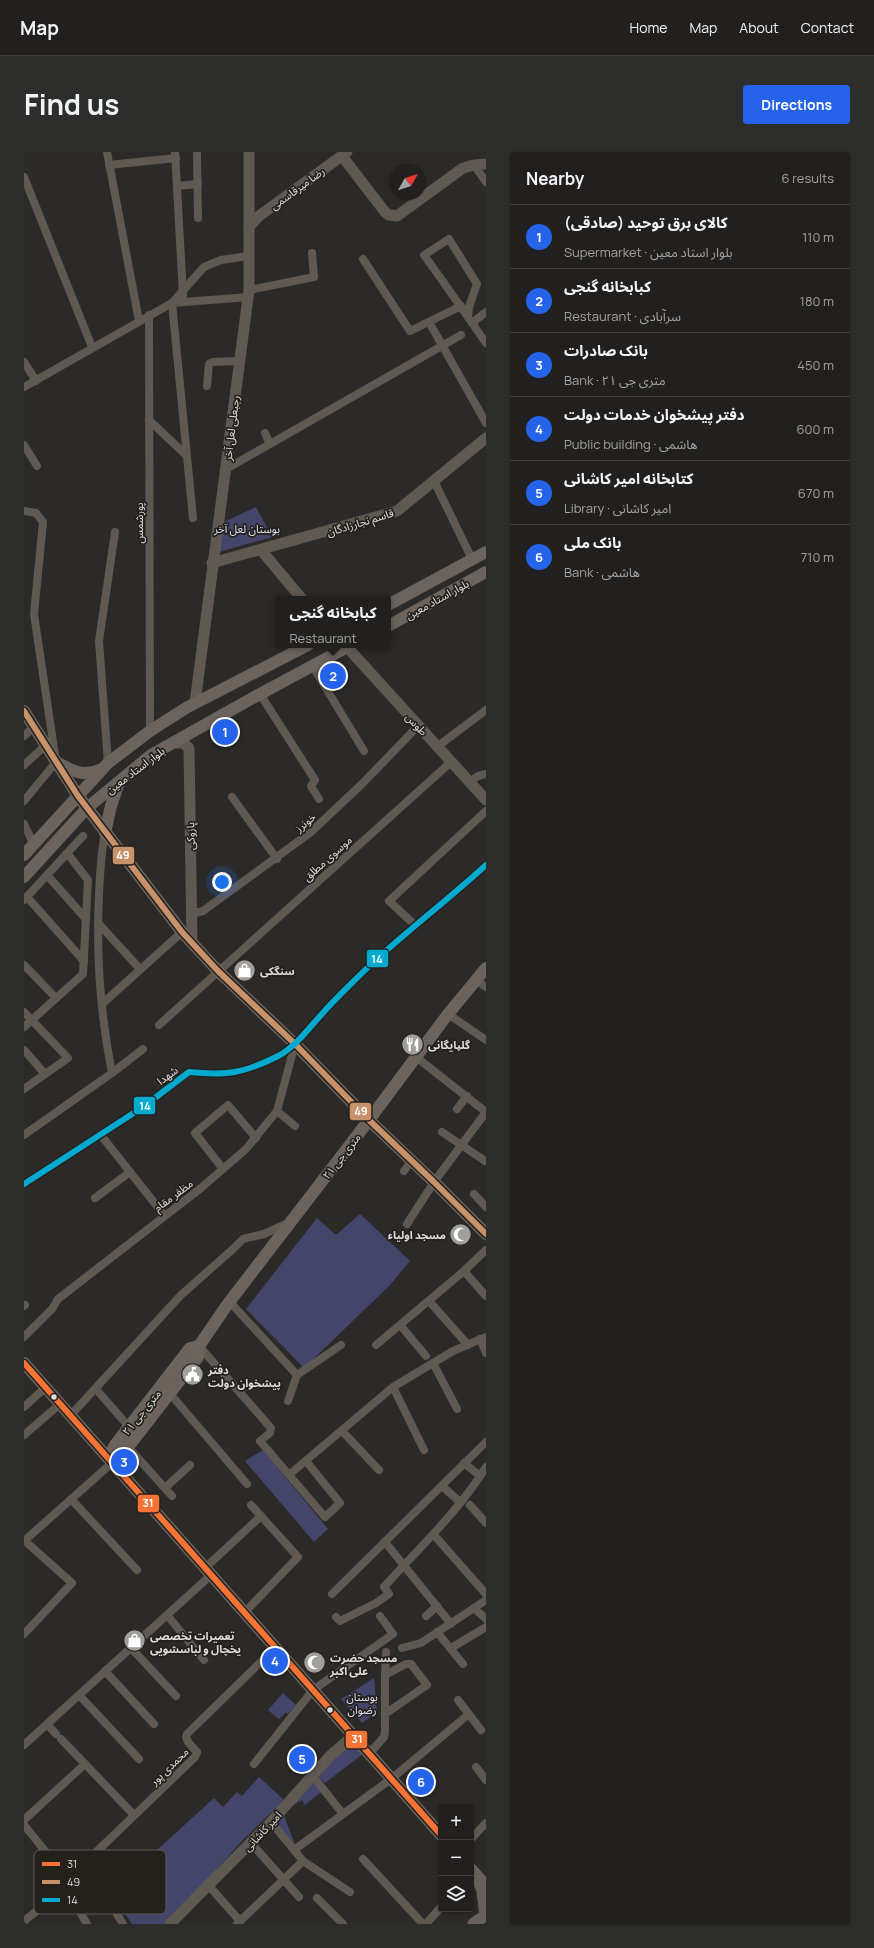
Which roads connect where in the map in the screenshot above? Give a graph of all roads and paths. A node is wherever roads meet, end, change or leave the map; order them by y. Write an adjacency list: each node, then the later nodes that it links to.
1 (107, 152): 7 (street)
2 (197, 152): 11 (street)
3 (249, 152): 14 (street, رجبعلی لعل آخر)
4 (342, 153): 8 (street); 14 (street, رضا میرقاسمی)
5 (176, 155): 7 (street); 12 (street)
6 (486, 164): 8 (street)
7 (109, 165): 26 (street)
8 (474, 165): 10 (street)
9 (24, 177): 31 (street)
10 (486, 182)
11 (198, 184): 12 (street); 13 (street)
12 (177, 186): 18 (street)
13 (198, 218)
14 (249, 227): 16 (street, رجبعلی لعل آخر)
15 (312, 253): 19 (street)
16 (248, 256): 18 (street); 19 (street, رجبعلی لعل آخر)
17 (363, 259): 27 (street)
18 (182, 293): 20 (street); 21 (street)
19 (248, 294): 21 (street); 32 (street, رجبعلی لعل آخر)
20 (172, 303): 21 (street); 24 (street); 43 (street)
21 (183, 303)
22 (460, 306): 25 (street); 25 (street); 27 (street)
23 (486, 312): 25 (street)
24 (149, 315): 26 (street); 37 (street, پورشمس)
25 (470, 320): 29 (street)
26 (138, 321): 31 (street)
27 (429, 322): 30 (street)
28 (461, 335): 30 (street)
29 (486, 343)
30 (442, 346): 38 (street); 41 (street)
31 (92, 348): 34 (street)
32 (240, 361): 35 (street); 45 (street, رجبعلی لعل آخر)
33 (24, 362): 34 (street)
34 (36, 380): 36 (street)
35 (207, 386)
36 (24, 387)
37 (149, 420): 43 (street); 71 (street, پورشمس)
38 (486, 423)
39 (265, 433): 41 (street)
40 (486, 438): 46 (street, قاسم نجارزادگان)
41 (270, 444): 45 (street)
42 (24, 445): 44 (street)
43 (186, 455): 48 (street)
44 (36, 466)
45 (226, 469): 53 (street, رجبعلی لعل آخر)
46 (434, 481): 50 (street, قاسم نجارزادگان); 52 (street)
47 (24, 511): 78 (street)
48 (193, 518)
49 (115, 532): 81 (street)
50 (260, 550): 53 (street, قاسم نجارزادگان); 56 (street)
51 (486, 552): 52 (main road, بلوار استاد معین)
52 (472, 559): 55 (main road, بلوار استاد معین)
53 (212, 563): 66 (street, رجبعلی لعل آخر)
54 (486, 572): 57 (main road, بلوار استاد معین)
55 (432, 581): 57 (main road); 58 (main road, بلوار استاد معین)
56 (299, 596)
57 (436, 599): 60 (main road, بلوار استاد معین)
58 (391, 603)
59 (391, 604): 60 (main road)
60 (393, 624)
61 (302, 648): 66 (main road, بلوار استاد معین)
62 (345, 648): 64 (main road, بلوار استاد معین)
63 (351, 648): 69 (street, طوس)
64 (312, 665): 65 (main road, بلوار استاد معین); 76 (street)
65 (260, 694): 73 (main road, بلوار استاد معین); 87 (street)
66 (195, 703): 71 (main road, بلوار استاد معین)
67 (486, 710): 75 (street)
68 (24, 711): 70 (main road)
69 (418, 726): 75 (street, طوس); 98 (street, خونرز)
70 (34, 727): 72 (street); 74 (main road)
71 (150, 731): 77 (main road); 81 (main road, بلوار استاد معین)
72 (24, 736)
73 (172, 743): 77 (main road, بلوار استاد معین); 103 (street, پازوکی)
74 (46, 745): 78 (main road); 80 (street)
75 (438, 746): 79 (street, طوس)
76 (364, 751)
77 (154, 753): 83 (main road, بلوار استاد معین)
78 (56, 762): 81 (main road); 85 (main road); 89 (street)
79 (451, 762): 84 (street, طوس); 113 (street, موسوی مطلق)
80 (24, 765)
81 (105, 766): 85 (main road, بلوار استاد معین)
82 (486, 774): 84 (street)
83 (120, 780): 90 (main road, بلوار استاد معین); 93 (main road)
84 (469, 782): 88 (street, طوس)
85 (78, 796): 90 (main road); 95 (main road, بلوار استاد معین)
86 (232, 797): 98 (street)
87 (319, 798)
88 (486, 800)
89 (24, 801)
90 (87, 808): 93 (main road); 100 (main road, بلوار استاد معین)
91 (486, 811): 106 (street)
92 (24, 824): 95 (street)
93 (105, 833): 105 (street); 107 (main road)
94 (83, 836): 96 (street)
95 (34, 845): 97 (main road, بلوار استاد معین)
96 (67, 853): 101 (street); 104 (street)
97 (24, 855)
98 (277, 859): 103 (street, خونرز)
99 (486, 865): 106 (street)
100 (25, 875)
101 (47, 875): 102 (street); 104 (street)
102 (25, 898): 109 (street)
103 (191, 910): 108 (street, پازوکی)
104 (86, 919): 109 (street)
105 (98, 923): 112 (street); 117 (street)
106 (416, 926): 124 (street)
107 (182, 932): 108 (main road); 112 (street)
108 (192, 943): 113 (main road)
109 (84, 960): 116 (street)
110 (24, 965): 116 (street)
111 (486, 968): 114 (main road, ۲۱ متری جی)
112 (140, 969): 117 (street)
113 (218, 971): 121 (street, موسوی مطلق); 124 (main road)
114 (476, 980): 115 (street); 119 (main road, ۲۱ متری جی)
115 (486, 987)
116 (56, 998): 120 (street)
117 (102, 1004): 128 (street)
118 (24, 1012): 120 (street)
119 (448, 1014): 123 (street); 127 (main road, ۲۱ متری جی)
120 (32, 1020): 122 (street); 129 (street)
121 (159, 1025)
122 (24, 1027)
123 (486, 1040)
124 (295, 1044): 133 (street, مظفر مقام); 135 (main road); 138 (street, شهدا)
125 (143, 1049): 128 (street)
126 (24, 1050): 129 (street)
127 (416, 1057): 131 (street); 135 (main road, ۲۱ متری جی)
128 (112, 1073): 139 (street)
129 (46, 1074): 130 (street)
130 (24, 1089)
131 (466, 1096): 132 (street); 134 (street)
132 (457, 1109)
133 (277, 1111): 136 (street); 140 (street, مظفر مقام)
134 (486, 1112): 141 (street)
135 (369, 1120): 142 (main road); 153 (main road, ۲۱ متری جی)
136 (295, 1126)
137 (442, 1132): 141 (street)
138 (100, 1134): 146 (street); 148 (street, شهدا)
139 (24, 1135)
140 (256, 1138): 144 (street, مظفر مقام); 144 (street)
141 (462, 1145): 143 (street); 147 (street)
142 (412, 1160): 145 (street); 147 (main road)
143 (484, 1161)
144 (223, 1169): 152 (street, مظفر مقام)
145 (404, 1171)
146 (130, 1172): 150 (street); 152 (street)
147 (434, 1182): 154 (street); 155 (main road)
148 (24, 1184)
149 (474, 1194): 151 (street)
150 (95, 1198)
151 (486, 1207)
152 (164, 1215): 162 (street, مظفر مقام)
153 (291, 1222): 159 (main road, ۲۱ متری جی); 175 (street)
154 (407, 1224)
155 (486, 1234)
156 (486, 1250): 157 (street)
157 (464, 1271): 158 (street); 160 (street)
158 (486, 1296)
159 (229, 1301): 167 (main road, ۲۱ متری جی); 172 (street)
160 (429, 1301): 161 (street); 166 (street)
161 (401, 1326): 165 (street); 169 (street)
162 (24, 1337)
163 (483, 1338): 166 (street); 168 (street)
164 (341, 1345): 172 (street)
165 (376, 1345)
166 (468, 1345): 171 (street)
167 (199, 1346): 176 (main road, ۲۱ متری جی); 194 (street)
168 (486, 1353)
169 (426, 1356)
170 (24, 1363): 174 (main road)
171 (433, 1363): 173 (street); 180 (street)
172 (297, 1375): 177 (street)
173 (393, 1387): 183 (street); 187 (street)
174 (46, 1388): 178 (main road); 179 (street)
175 (96, 1389): 181 (street); 182 (street)
176 (166, 1389): 182 (main road, ۲۱ متری جی); 186 (main road, ۲۱ متری جی); 196 (street)
177 (288, 1401)
178 (60, 1404): 181 (main road); 184 (street)
179 (24, 1407)
180 (457, 1408)
181 (70, 1416): 189 (main road)
182 (129, 1427): 189 (main road, ۲۱ متری جی)
183 (342, 1431): 188 (street); 193 (street)
184 (24, 1435)
185 (486, 1442): 190 (street)
186 (128, 1447): 189 (main road, ۲۱ متری جی); 198 (street)
187 (424, 1450)
188 (306, 1461): 194 (street); 194 (street)
189 (112, 1463): 200 (street); 211 (main road)
190 (464, 1463): 195 (street); 197 (street)
191 (190, 1465): 198 (street)
192 (486, 1467): 195 (street)
193 (379, 1470)
194 (290, 1474)
195 (480, 1476): 201 (street)
196 (247, 1484)
197 (442, 1486): 201 (street); 208 (street)
198 (165, 1488): 199 (street)
199 (172, 1496)
200 (71, 1499): 207 (street); 210 (street)
201 (460, 1502): 206 (street)
202 (251, 1505): 204 (street)
203 (470, 1505): 205 (street)
204 (261, 1516): 211 (street); 217 (street)
205 (486, 1523)
206 (434, 1535): 209 (street); 213 (street)
207 (24, 1541): 226 (street)
208 (385, 1542): 209 (street); 212 (street)
209 (404, 1565): 215 (street); 221 (street)
210 (137, 1570)
211 (208, 1572): 217 (main road); 218 (street)
212 (332, 1594)
213 (486, 1594)
214 (486, 1600): 216 (street)
215 (437, 1606): 220 (street); 223 (street)
216 (475, 1609): 222 (street); 223 (street)
217 (244, 1612): 228 (main road)
218 (167, 1615): 227 (street); 232 (street)
219 (380, 1616): 236 (street)
220 (426, 1616)
221 (336, 1617)
222 (486, 1619)
223 (451, 1624): 225 (street)
224 (486, 1627): 230 (street)
225 (437, 1632): 229 (street); 230 (street)
226 (24, 1634)
227 (131, 1648): 234 (street); 238 (street)
228 (275, 1648): 236 (main road); 254 (street, محمدی پور)
229 (402, 1648)
230 (451, 1648): 233 (street)
231 (386, 1652): 235 (street)
232 (204, 1660)
233 (463, 1664)
234 (105, 1671): 237 (street); 243 (street)
235 (385, 1675): 240 (street); 240 (street)
236 (313, 1690): 245 (main road); 250 (street)
237 (79, 1695): 242 (street); 248 (street)
238 (176, 1696)
239 (458, 1700): 241 (street)
240 (385, 1714): 247 (street)
241 (469, 1714): 244 (street); 252 (street)
242 (47, 1724): 246 (street); 249 (street)
243 (154, 1724)
244 (481, 1730)
245 (353, 1736): 247 (main road); 251 (street, امیر کاشانی)
246 (24, 1745)
247 (369, 1754): 252 (main road)
248 (139, 1759)
249 (85, 1764): 254 (street); 255 (street)
250 (254, 1764)
251 (312, 1775): 253 (street); 256 (street, امیر کاشانی)
252 (391, 1779): 253 (street); 259 (main road)
253 (343, 1814): 264 (street)
254 (134, 1815): 263 (street, محمدی پور)
255 (24, 1820)
256 (271, 1822): 261 (street, امیر کاشانی); 264 (street)
257 (486, 1823): 260 (street)
258 (24, 1825): 262 (street)
259 (438, 1832)
260 (474, 1836)
261 (251, 1843): 268 (street); 269 (street, امیر کاشانی)
262 (44, 1850)
263 (97, 1850)
264 (294, 1850): 266 (street)
265 (363, 1859): 284 (street)
266 (304, 1861): 268 (street); 270 (street)
267 (476, 1876): 277 (main road)
268 (284, 1880): 271 (street); 279 (street)
269 (209, 1886): 279 (street); 282 (street, امیر کاشانی)
270 (350, 1892)
271 (299, 1896)
272 (317, 1898): 283 (street)
273 (438, 1910): 284 (street)
274 (34, 1913): 278 (street)
275 (81, 1914): 280 (street)
276 (117, 1914): 281 (street, محمدی پور)
277 (483, 1919)
278 (24, 1921)
279 (238, 1922)
280 (87, 1924)
281 (123, 1924)
282 (170, 1924)
283 (343, 1924)
284 (424, 1924)

